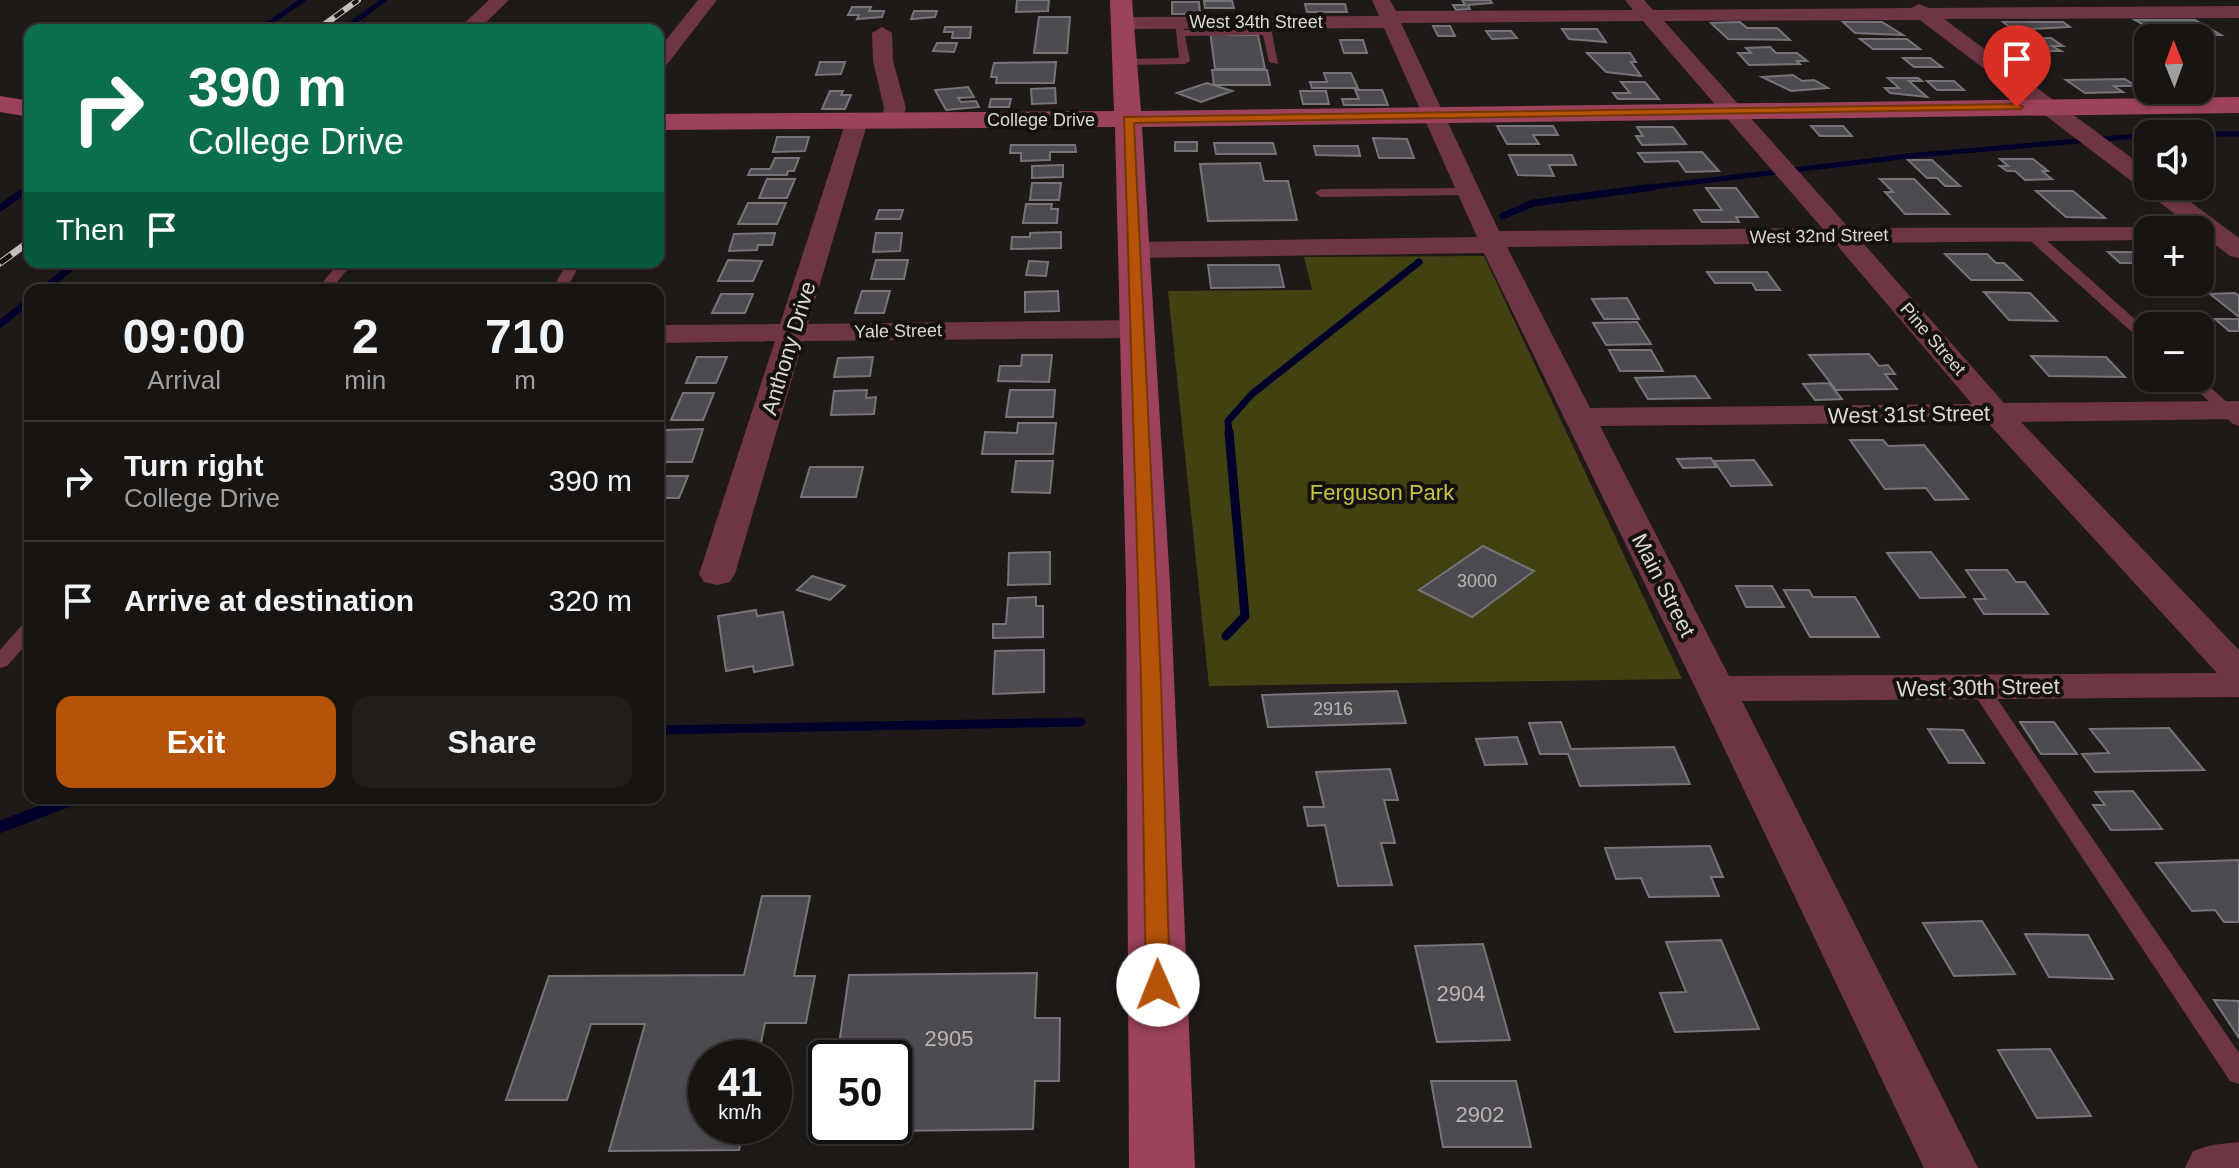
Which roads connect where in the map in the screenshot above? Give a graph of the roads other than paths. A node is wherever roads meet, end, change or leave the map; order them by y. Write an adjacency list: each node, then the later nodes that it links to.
1 (500, 0): 10 (street)
2 (708, 0): 14 (street)
3 (1906, 0): 8 (street)
4 (2206, 0): 9 (street)
5 (1641, 8): 7 (street, West 34th Street); 8 (street, West 34th Street); 21 (street, Pine Street)
6 (1121, 12): 12 (street, West 34th Street); 15 (street)
7 (1387, 13): 11 (street, West 34th Street); 22 (street, Main Street)
8 (1923, 13): 9 (street, West 34th Street); 19 (street)
9 (2235, 14)
10 (474, 24)
11 (1266, 27): 12 (street, West 34th Street); 16 (lane)
12 (1179, 28): 15 (lane)
13 (882, 33): 25 (street)
14 (664, 55)
15 (1125, 62): 23 (street)
16 (1274, 62)
17 (0, 104): 20 (street)
18 (2239, 105): 19 (street, College Drive)
19 (2048, 106): 21 (street, College Drive); 27 (street)
20 (24, 108)
21 (1735, 111): 22 (street, College Drive); 34 (street, Pine Street)
22 (1431, 115): 23 (street, College Drive); 28 (street, Main Street)
23 (1128, 119): 25 (street, College Drive); 36 (street)
24 (857, 121): 25 (street, College Drive); 26 (street, College Drive); 42 (street, Anthony Drive)
25 (892, 121)
26 (664, 122)
27 (2134, 170)
28 (1468, 192): 29 (lane); 35 (street, Main Street)
29 (1321, 193)
30 (2174, 200): 31 (street)
31 (2218, 231): 37 (street)
32 (2134, 232): 33 (street, West 32nd Street)
33 (2030, 233): 34 (street, West 32nd Street); 40 (lane)
34 (1844, 235): 35 (street, West 32nd Street); 45 (street, Pine Street)
35 (1492, 242): 36 (street, West 32nd Street); 47 (street, Main Street)
36 (1134, 250): 41 (street)
37 (2239, 250)
38 (342, 268): 39 (lane)
39 (328, 284)
40 (2134, 326)
41 (1138, 329): 42 (street, Yale Street); 57 (street)
42 (794, 332): 43 (street, Yale Street); 48 (street, Anthony Drive)
43 (664, 334)
44 (2208, 392): 46 (lane)
45 (1996, 413): 46 (street, West 31st Street); 47 (street, West 31st Street); 51 (street, Pine Street)
46 (2235, 414)
47 (1579, 417): 54 (street, Main Street)
48 (717, 574)
49 (24, 635): 50 (lane)
50 (0, 662)
51 (2239, 673)
52 (2239, 685): 53 (street, West 30th Street)
53 (1980, 688): 54 (street, West 30th Street); 55 (lane)
54 (1716, 689): 58 (street, Main Street)
55 (2239, 1074)
56 (2239, 1165): 59 (street)
57 (1162, 1168)
58 (1951, 1168)
59 (2212, 1168)

